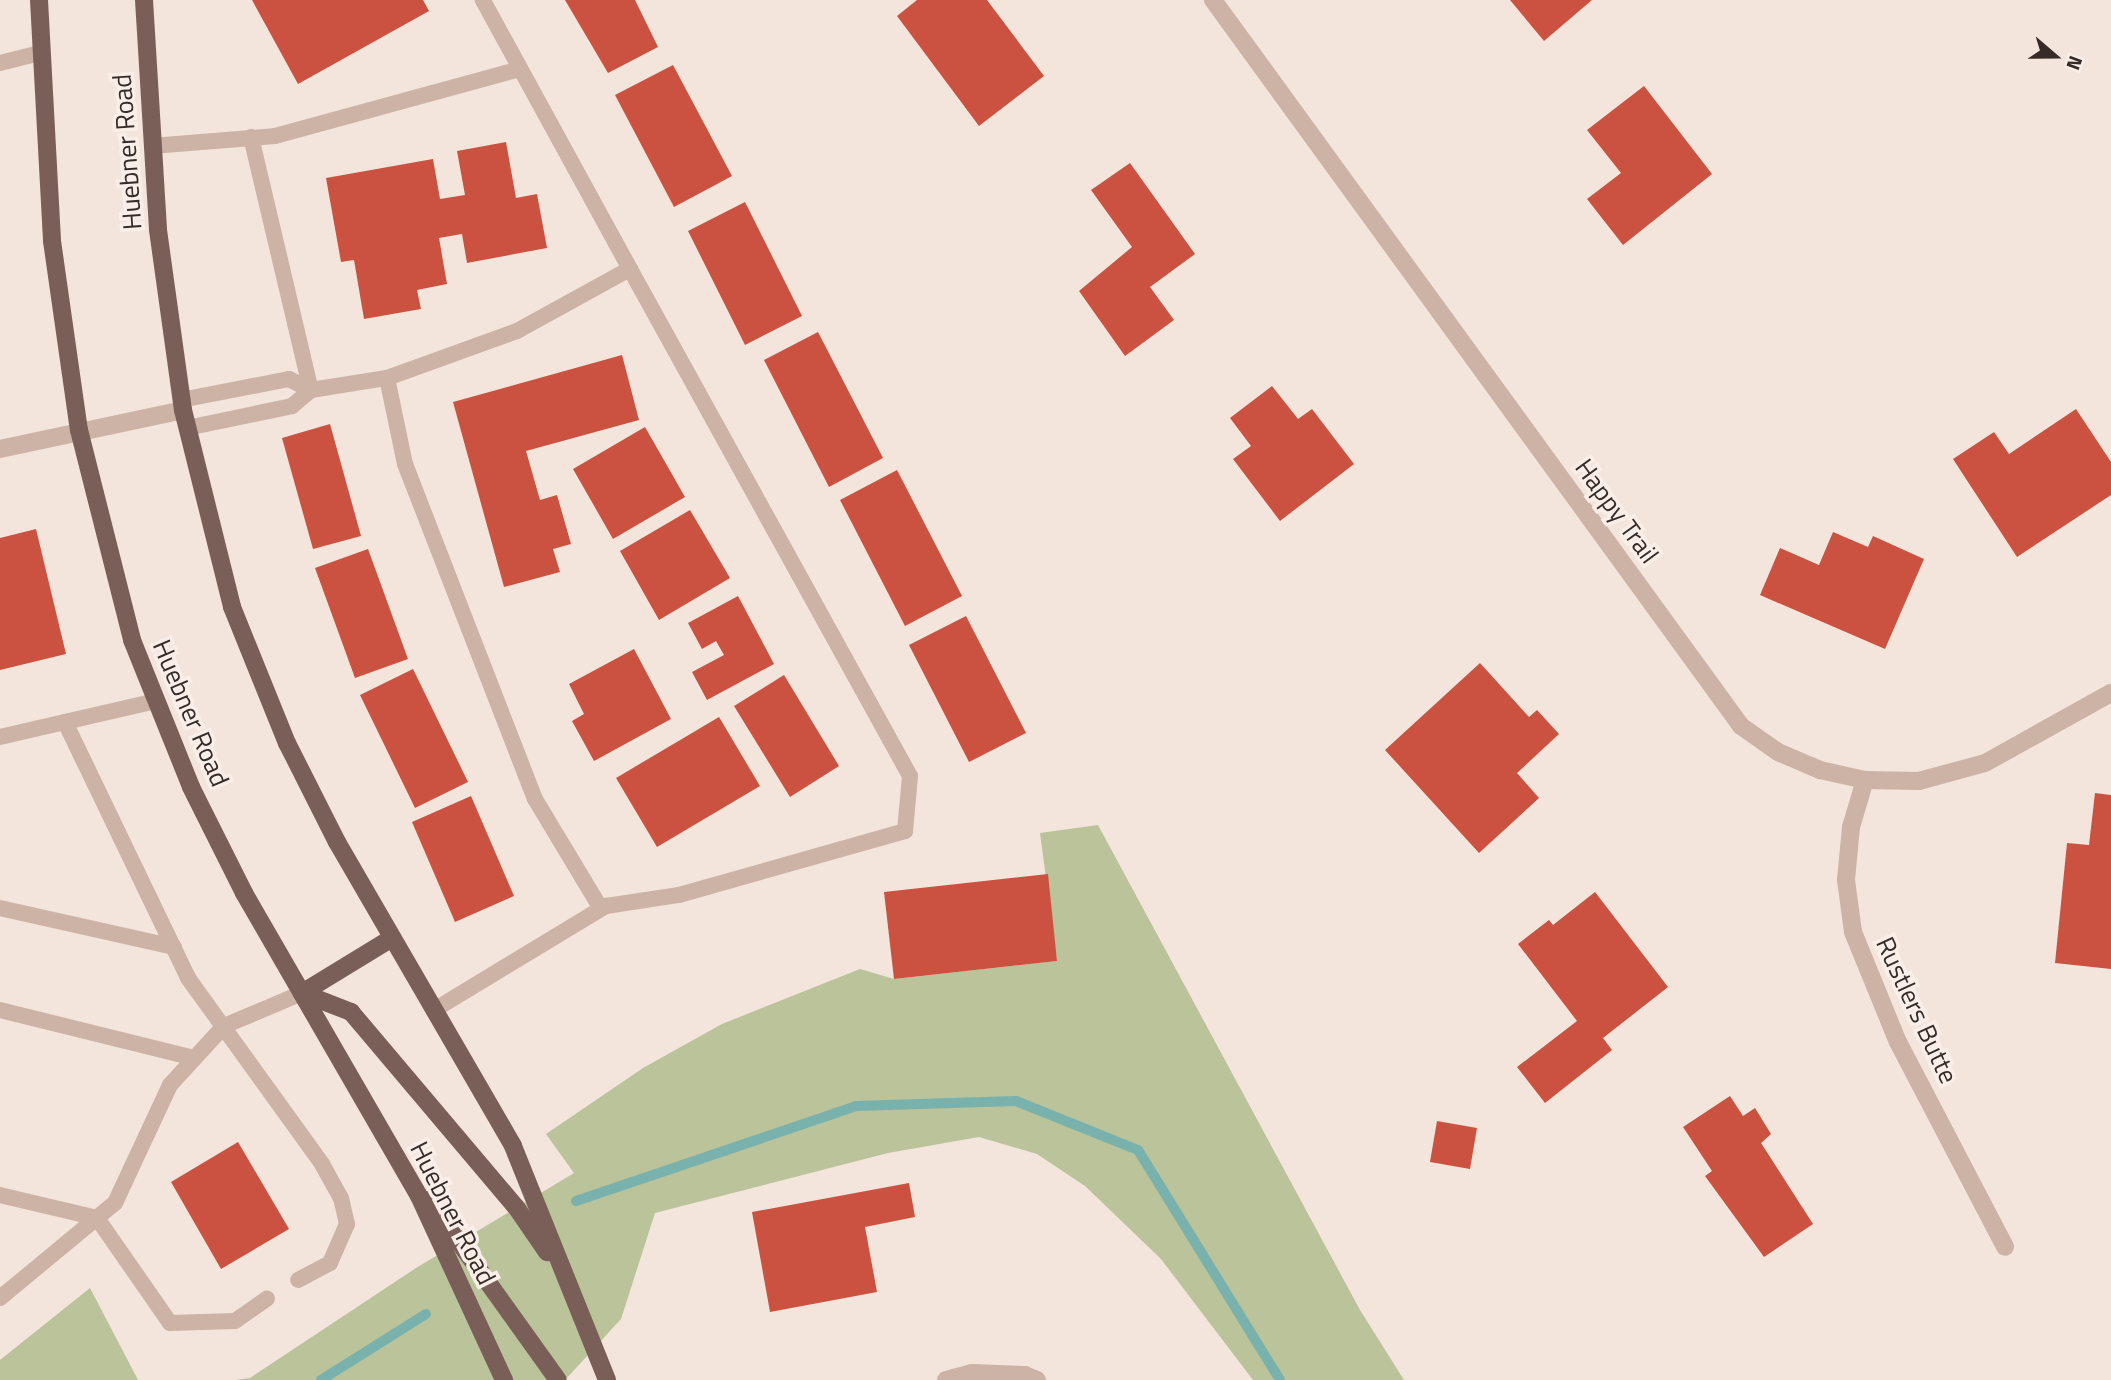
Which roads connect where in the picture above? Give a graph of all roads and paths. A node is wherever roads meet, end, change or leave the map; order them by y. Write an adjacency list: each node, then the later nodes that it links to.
1 (39, 0): 5 (main road, Huebner Road)
2 (145, 0): 9 (main road, Huebner Road)
3 (483, 0): 7 (lane)
4 (1213, 0): 21 (street, Happy Trail)
5 (40, 53): 6 (lane); 15 (main road, Huebner Road)
6 (0, 63)
7 (520, 69): 8 (lane); 10 (lane)
8 (251, 138): 9 (lane); 12 (lane)
9 (152, 146): 13 (main road, Huebner Road)
10 (630, 269): 11 (lane); 23 (lane)
11 (387, 378): 12 (lane); 23 (lane)
12 (311, 390): 13 (lane); 14 (lane)
13 (182, 405): 14 (main road, Huebner Road); 15 (street)
14 (187, 428): 24 (main road, Huebner Road)
15 (79, 430): 16 (street); 18 (main road, Huebner Road)
16 (0, 449)
17 (2111, 693): 21 (street, Happy Trail)
18 (156, 701): 19 (lane); 26 (main road, Huebner Road)
19 (65, 722): 20 (lane); 25 (lane)
20 (0, 737)
21 (1865, 780): 34 (street, Rustlers Butte)
22 (0, 908): 25 (lane)
23 (601, 909): 28 (lane)
24 (392, 938): 26 (main road); 28 (main road, Huebner Road)
25 (174, 947): 29 (lane)
26 (302, 993): 29 (lane); 31 (main road, Huebner Road); 35 (main road)
27 (0, 1010): 30 (lane)
28 (434, 1010): 35 (main road, Huebner Road)
29 (224, 1026): 30 (lane); 36 (lane)
30 (194, 1058): 33 (lane)
31 (392, 1149): 39 (main road, Huebner Road); 40 (main road)
32 (0, 1195): 33 (lane)
33 (97, 1218): 37 (lane); 38 (lane)
34 (2005, 1247)
35 (564, 1275): 41 (main road, Huebner Road)
36 (298, 1280)
37 (0, 1298)
38 (267, 1299)
39 (504, 1380)
40 (558, 1380)
41 (607, 1380)
42 (946, 1380): 43 (street)
43 (1037, 1380)

